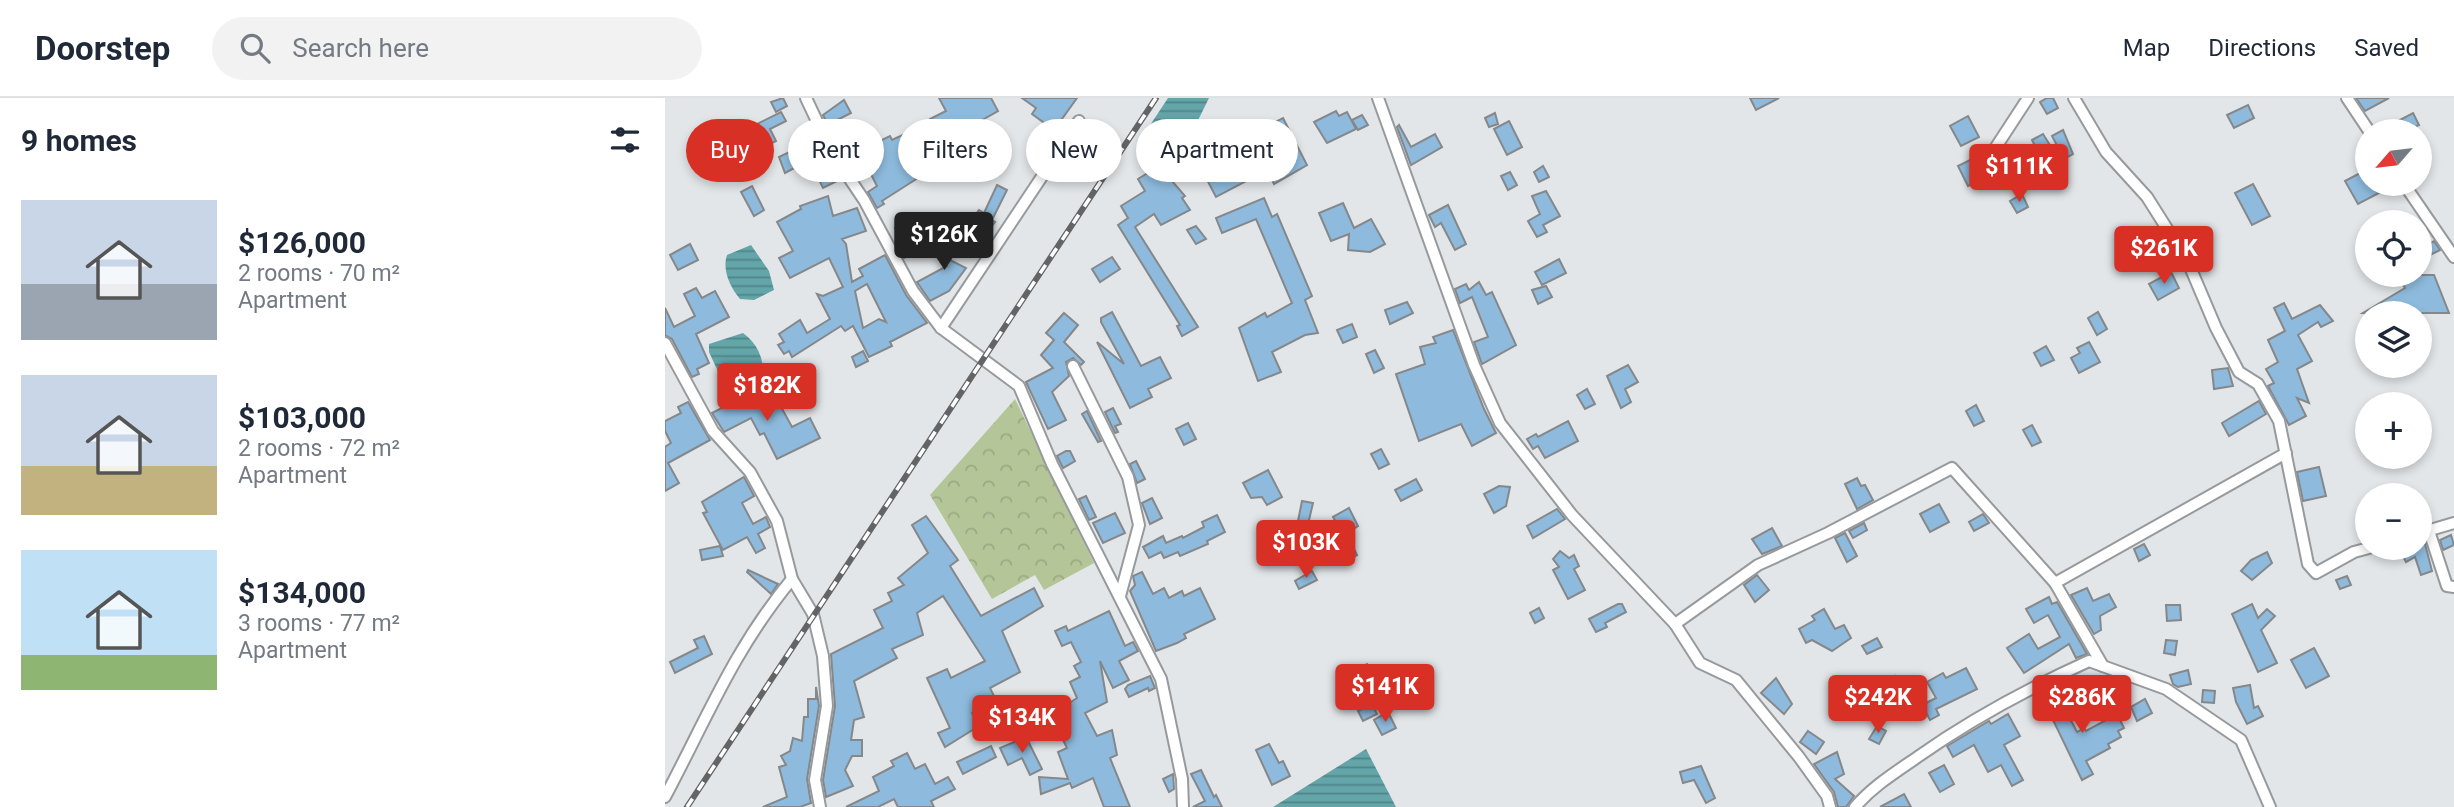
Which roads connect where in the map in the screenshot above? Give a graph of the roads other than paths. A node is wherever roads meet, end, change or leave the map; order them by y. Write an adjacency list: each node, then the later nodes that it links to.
1 (806, 98): 11 (street)
2 (1378, 98): 23 (street)
3 (2028, 98): 7 (street)
4 (2074, 98): 14 (street)
5 (2347, 98): 6 (street)
6 (2361, 119)
7 (1996, 147)
8 (1038, 182): 11 (street)
9 (2413, 196): 10 (street)
10 (2454, 257)
11 (941, 328): 22 (street)
12 (665, 343): 19 (street)
13 (1073, 366): 22 (street)
14 (2286, 453): 18 (street); 20 (street)
15 (2454, 523): 16 (street)
16 (2432, 530)
17 (2432, 549): 21 (street)
18 (2355, 552)
19 (792, 579): 25 (street); 26 (street)
20 (2055, 583): 23 (street); 24 (street)
21 (2454, 587)
22 (1120, 596): 27 (street)
23 (1675, 624): 28 (street)
24 (2103, 666): 29 (street); 30 (street)
25 (665, 797)
26 (820, 807)
27 (1183, 807)
28 (1830, 807)
29 (1855, 807)
30 (2270, 807)

